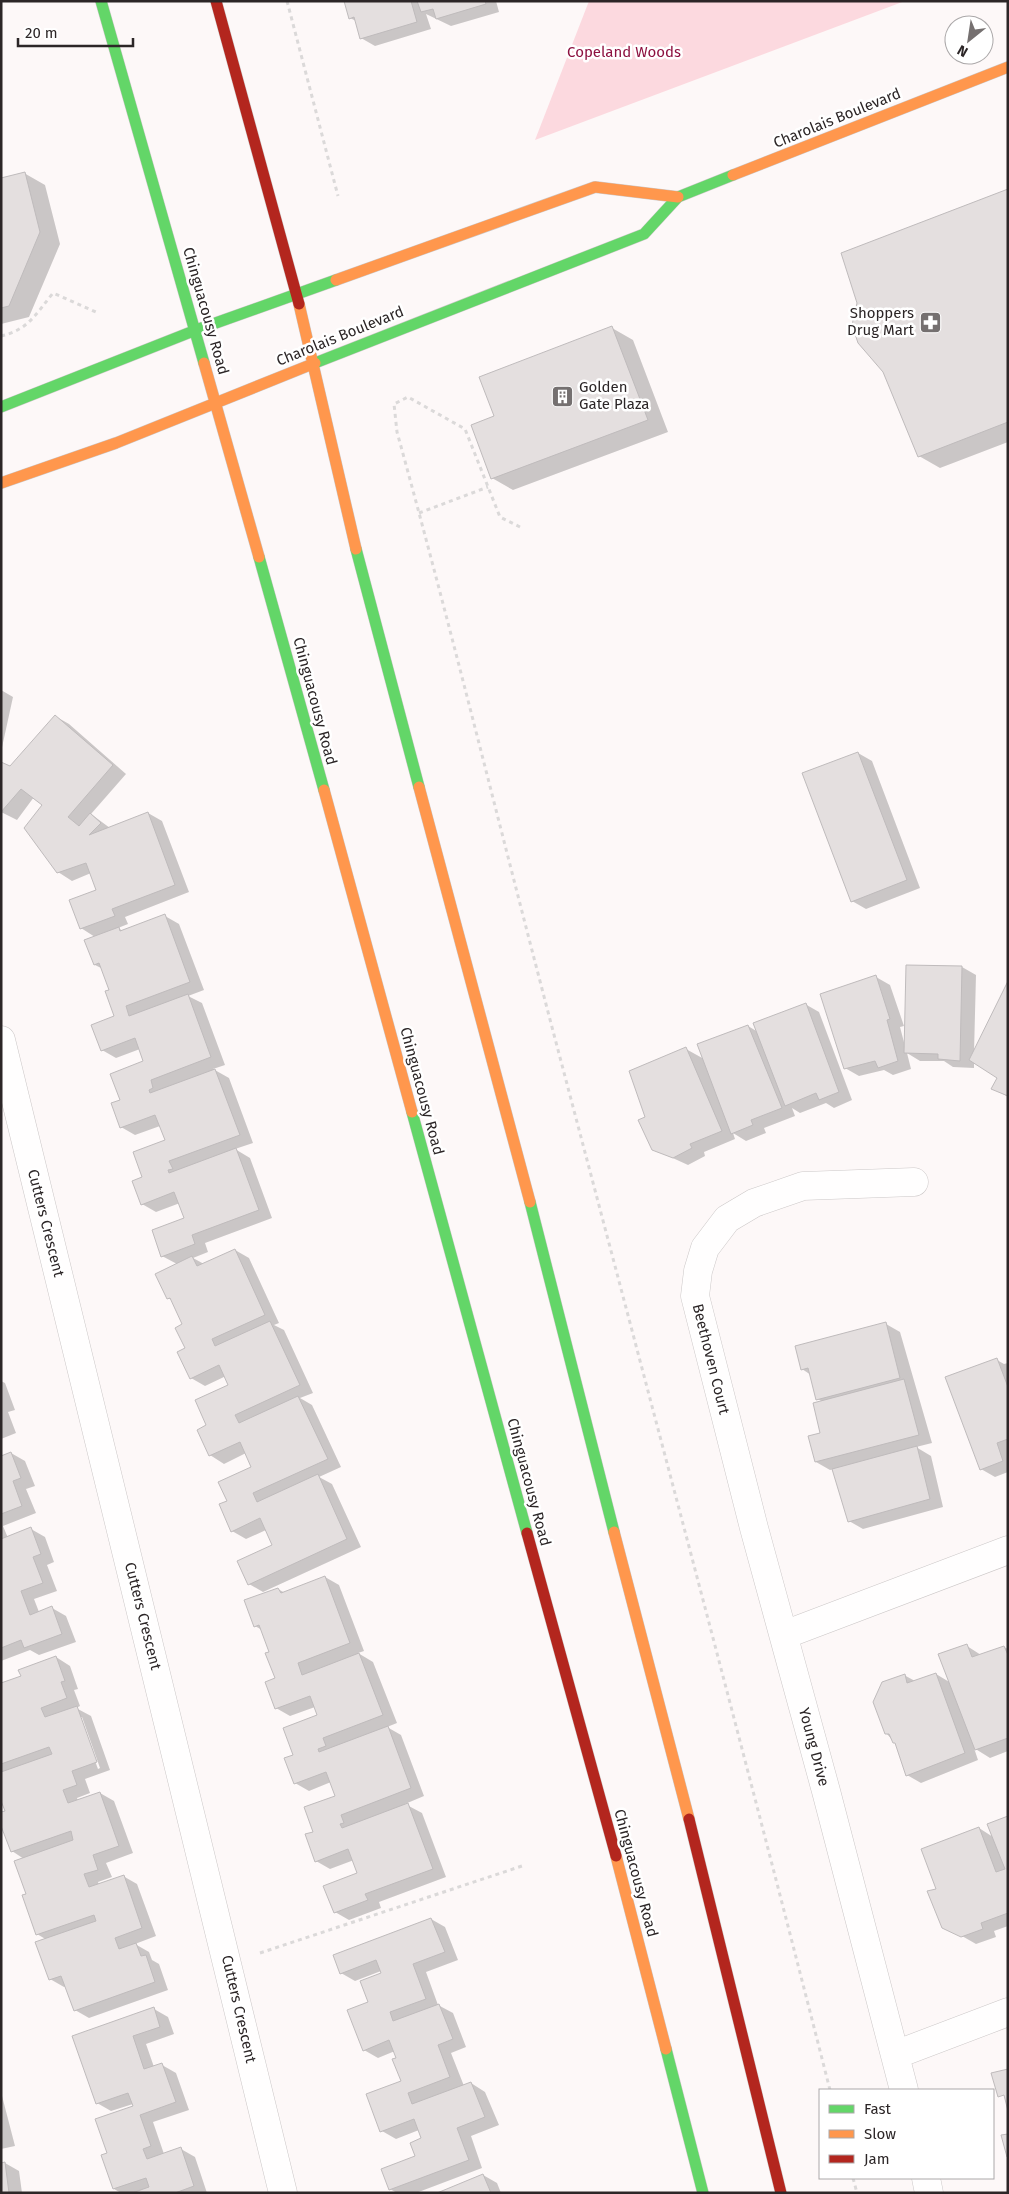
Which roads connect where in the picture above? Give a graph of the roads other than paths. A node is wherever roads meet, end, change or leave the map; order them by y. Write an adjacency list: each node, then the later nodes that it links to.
1 (100, 1): 6 (main road, Chinguacousy Road)
2 (216, 1): 5 (main road)
3 (1008, 67): 4 (main road, Charolais Boulevard)
4 (678, 197): 5 (main road, Charolais Boulevard); 7 (main road, Charolais Boulevard)
5 (297, 294): 6 (main road, Charolais Boulevard); 7 (main road)
6 (196, 330): 8 (main road, Chinguacousy Road); 9 (main road, Charolais Boulevard)
7 (312, 363): 8 (main road, Charolais Boulevard); 21 (main road)
8 (217, 403): 10 (main road, Charolais Boulevard); 20 (main road, Chinguacousy Road)
9 (1, 407)
10 (1, 484)
11 (1, 1040): 19 (street, Cutters Crescent)
12 (914, 1182): 14 (street, Beethoven Court)
13 (1008, 1550): 14 (street)
14 (784, 1635): 16 (street, Young Drive)
15 (1008, 2012): 16 (street)
16 (895, 2055): 17 (street, Young Drive)
17 (904, 2089)
18 (926, 2179): 22 (street)
19 (283, 2193)
20 (703, 2193)
21 (781, 2193)
22 (929, 2193)

